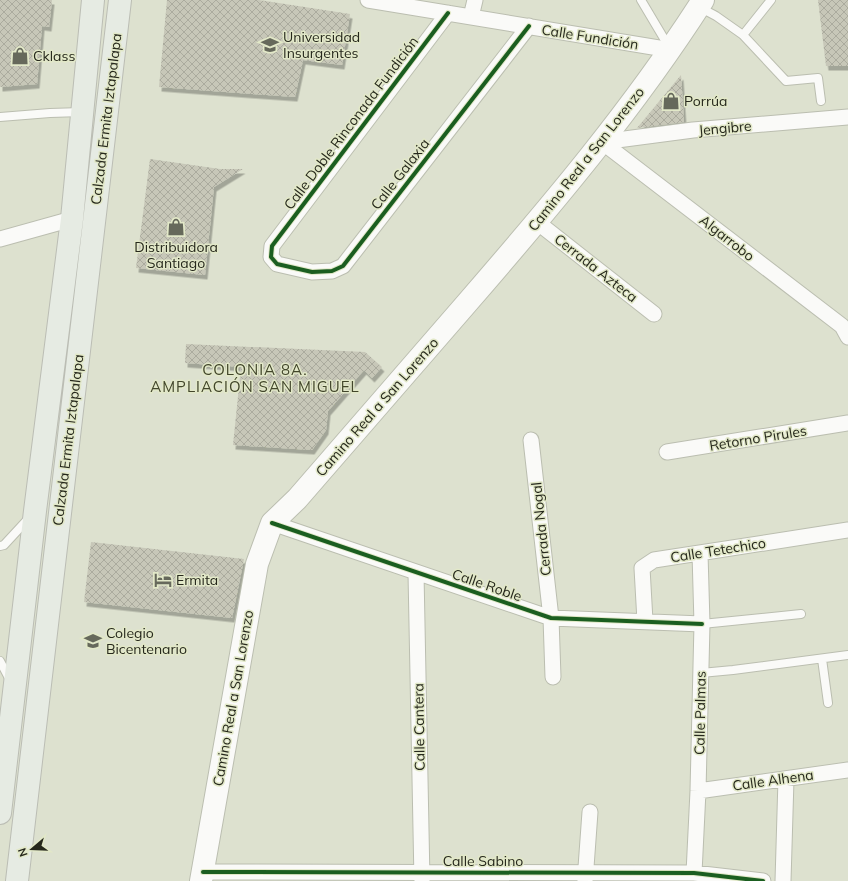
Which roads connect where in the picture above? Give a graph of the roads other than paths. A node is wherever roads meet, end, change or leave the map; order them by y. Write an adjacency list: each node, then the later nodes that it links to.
1 (93, 0): 14 (main road, Calzada Ermita Iztapalapa)
2 (120, 0): 54 (main road, Calzada Ermita Iztapalapa)
3 (368, 0): 8 (street, Calle Fundición)
4 (474, 0): 9 (street)
5 (640, 0): 12 (lane)
6 (771, 0): 11 (lane)
7 (701, 3): 11 (lane); 12 (main road, Camino Real a San Lorenzo)
8 (448, 13): 9 (street, Calle Fundición); 21 (street, Calle Doble Rinconada Fundición)
9 (471, 17): 10 (street, Calle Fundición)
10 (529, 26): 12 (street, Calle Fundición); 21 (street, Calle Galaxia)
11 (743, 35): 13 (lane)
12 (671, 50): 17 (main road, Camino Real a San Lorenzo)
13 (821, 101)
14 (82, 112): 15 (lane); 18 (main road, Calzada Ermita Iztapalapa)
15 (0, 117)
16 (848, 117): 17 (street, Jengibre)
17 (602, 142): 19 (main road, Camino Real a San Lorenzo); 23 (street, Algarrobo)
18 (72, 219): 20 (street); 27 (main road, Calzada Ermita Iztapalapa)
19 (537, 222): 22 (street, Cerrada Azteca); 28 (main road, Camino Real a San Lorenzo)
20 (0, 239)
21 (272, 246)
22 (654, 314)
23 (848, 336)
24 (848, 423): 26 (street, Retorno Pirules)
25 (531, 440): 34 (street, Cerrada Nogal)
26 (667, 452)
27 (35, 511): 30 (lane); 42 (main road, Calzada Ermita Iztapalapa)
28 (272, 523): 32 (street, Calle Roble); 53 (main road, Camino Real a San Lorenzo)
29 (848, 530): 31 (street, Calle Tetechico)
30 (0, 546)
31 (700, 554): 35 (street, Calle Tetechico); 36 (street, Calle Palmas)
32 (416, 573): 34 (street, Calle Roble); 51 (street, Calle Cantera)
33 (801, 614): 36 (lane)
34 (551, 618): 35 (street, Calle Roble); 41 (street, Cerrada Nogal)
35 (644, 621): 36 (street, Calle Roble)
36 (702, 624): 40 (street, Calle Palmas)
37 (848, 656): 38 (lane)
38 (822, 659): 40 (lane); 43 (lane)
39 (0, 661): 42 (lane)
40 (701, 673): 47 (street, Calle Palmas)
41 (553, 677)
42 (14, 687): 45 (main road, Calzada Ermita Iztapalapa)
43 (828, 703)
44 (848, 770): 46 (street, Calle Alhena)
45 (2, 777): 49 (main road, Calzada Ermita Iztapalapa)
46 (786, 779): 47 (street, Calle Alhena); 56 (street)
47 (698, 791): 50 (street, Calle Palmas)
48 (590, 812): 52 (street)
49 (0, 814)
50 (694, 873): 52 (street, Calle Sabino); 55 (street, Calle Sabino)
51 (422, 876): 52 (street, Calle Sabino); 53 (street, Calle Sabino)
52 (585, 876)
53 (202, 877)
54 (17, 881)
55 (763, 881)
56 (783, 881)

